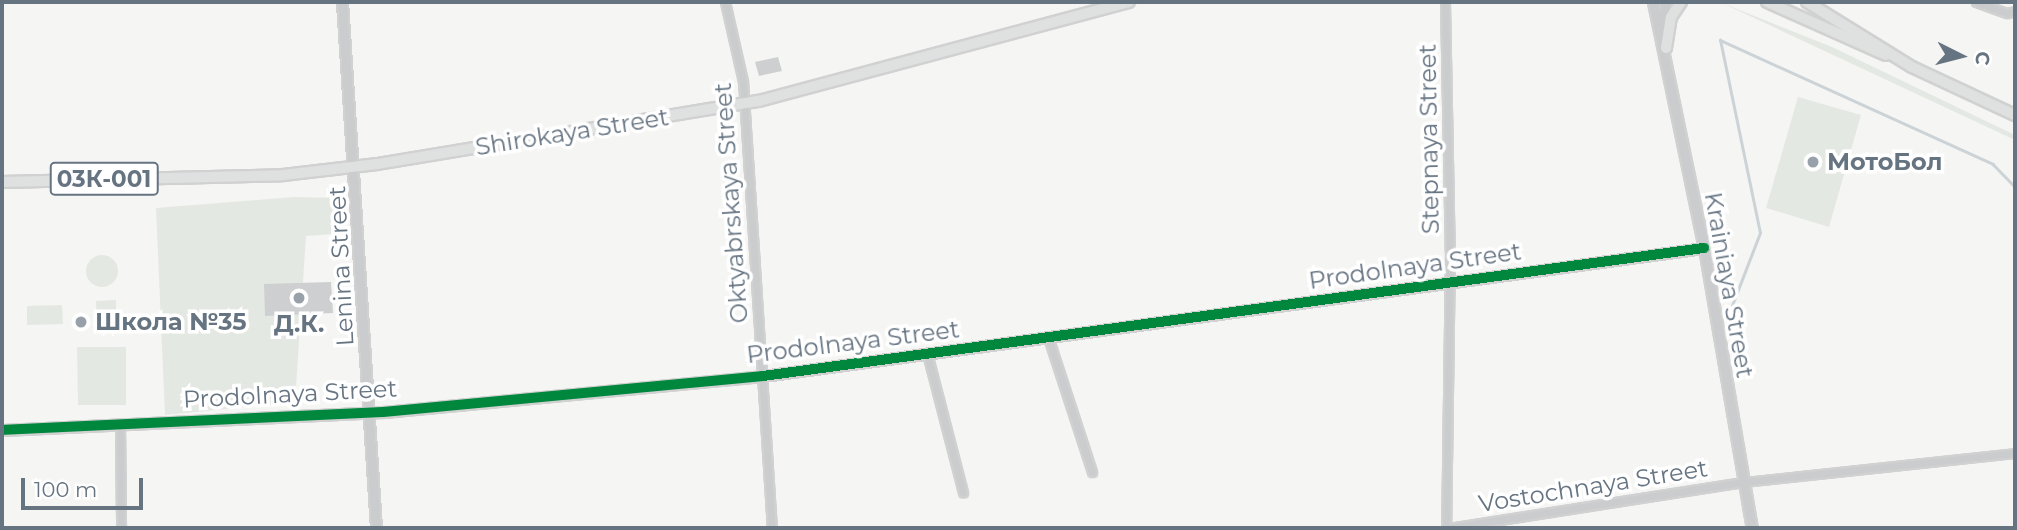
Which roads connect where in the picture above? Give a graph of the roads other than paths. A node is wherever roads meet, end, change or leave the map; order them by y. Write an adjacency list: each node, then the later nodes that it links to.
1 (342, 2): 16 (street, Lenina Street)
2 (724, 2): 14 (street, Oktyabrskaya Street)
3 (1129, 2): 14 (main road, Shirokaya Street / 03К-001)
4 (1445, 2): 19 (street, Stepnaya Street)
5 (1653, 2): 12 (street)
6 (1665, 2): 12 (street)
7 (1681, 2): 12 (main road)
8 (1767, 2): 13 (main road)
9 (1807, 2): 13 (main road)
10 (1976, 2): 11 (street)
11 (2015, 11)
12 (1665, 48): 18 (street, Krainiaya Street)
13 (1899, 60): 15 (main road)
14 (744, 104): 16 (main road, Shirokaya Street / 03К-001); 22 (street, Oktyabrskaya Street)
15 (2015, 115)
16 (355, 167): 17 (main road, Shirokaya Street / 03К-001); 23 (street, Lenina Street)
17 (2, 182)
18 (1704, 248): 19 (street, Prodolnaya Street); 28 (street, Krainiaya Street)
19 (1447, 283): 20 (street, Prodolnaya Street); 33 (street, Stepnaya Street)
20 (1048, 337): 21 (street, Prodolnaya Street); 27 (street)
21 (927, 353): 22 (street, Prodolnaya Street); 29 (street)
22 (763, 376): 23 (street, Prodolnaya Street); 32 (street, Oktyabrskaya Street)
23 (369, 413): 24 (street, Prodolnaya Street); 31 (street, Lenina Street)
24 (120, 424): 25 (street, Prodolnaya Street); 30 (street)
25 (2, 430)
26 (2015, 453): 28 (street, Vostochnaya Street)
27 (1091, 472)
28 (1744, 482): 33 (street, Vostochnaya Street); 34 (street, Krainiaya Street)
29 (963, 492)
30 (121, 528)
31 (376, 528)
32 (772, 528)
33 (1448, 528)
34 (1752, 528)

